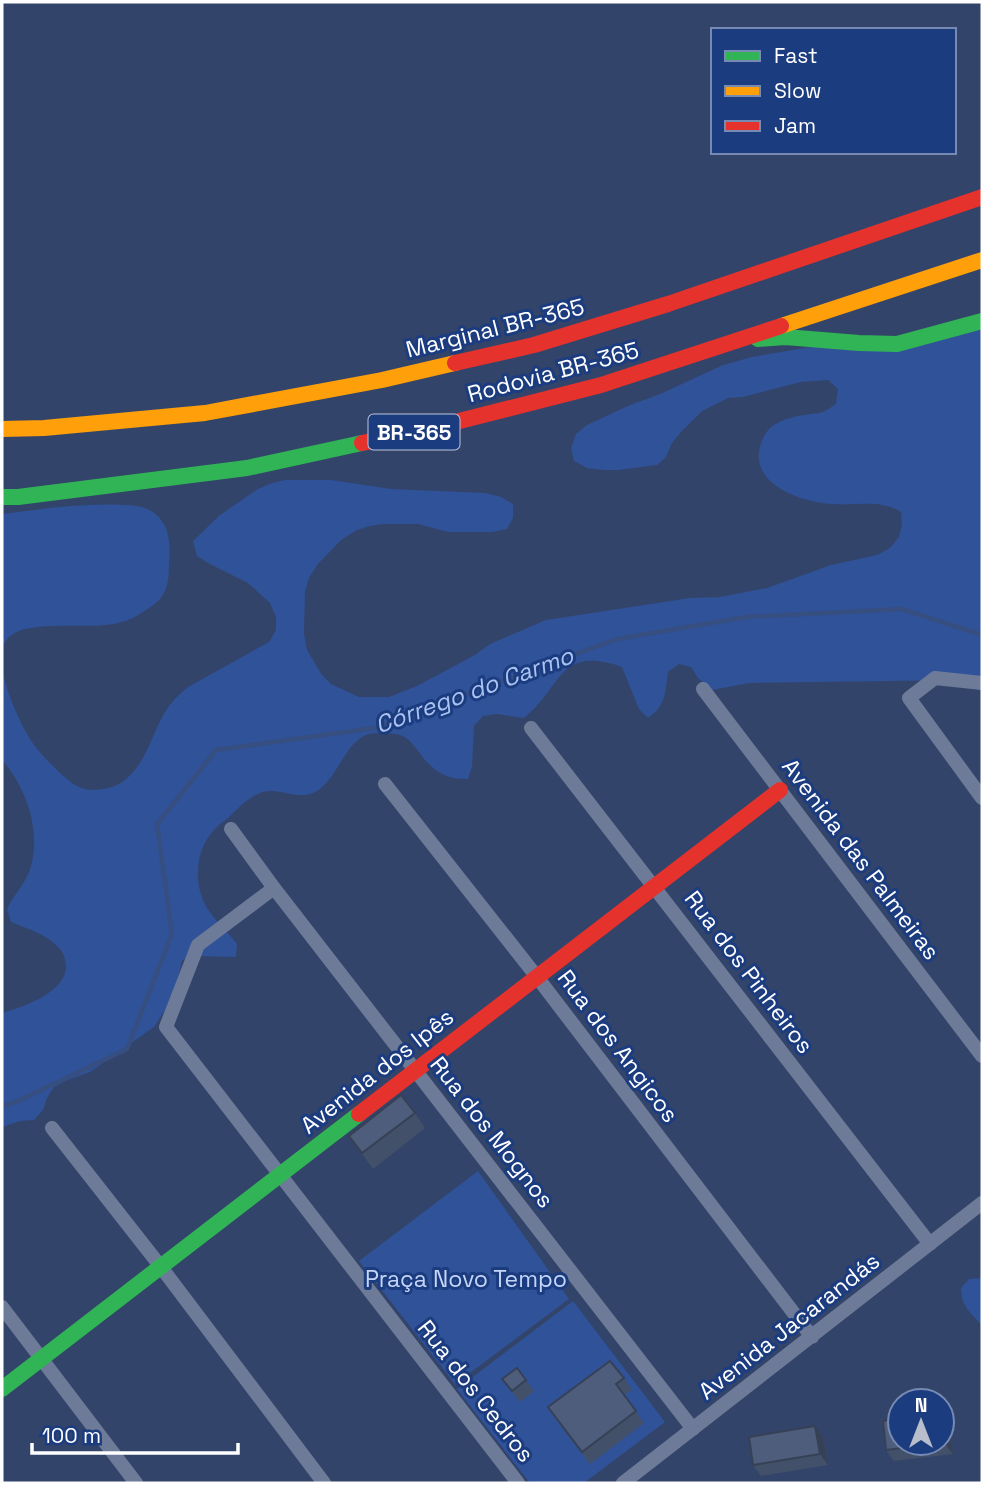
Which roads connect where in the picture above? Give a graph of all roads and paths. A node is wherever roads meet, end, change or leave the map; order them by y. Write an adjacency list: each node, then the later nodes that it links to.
1 (982, 197): 5 (street, Marginal BR-365)
2 (982, 260): 4 (street, Rodovia BR-365 / BR-365)
3 (982, 321): 4 (street)
4 (736, 341): 7 (street, Rodovia BR-365 / BR-365)
5 (2, 429)
6 (2, 487): 7 (street, Rodovia BR-365 / BR-365)
7 (83, 488): 8 (street, Rodovia BR-365 / BR-365)
8 (2, 498)
9 (982, 683): 14 (street)
10 (703, 688): 13 (street, Avenida das Palmeiras)
11 (531, 728): 16 (street, Rua dos Pinheiros)
12 (385, 784): 18 (street, Rua dos Angicos)
13 (780, 790): 16 (street, Avenida dos Ipês); 19 (street, Avenida das Palmeiras)
14 (982, 798)
15 (231, 829): 17 (street, Rua dos Mognos)
16 (655, 886): 18 (street, Avenida dos Ipês); 24 (street, Rua dos Pinheiros)
17 (274, 888): 20 (street, Rua dos Mognos); 22 (street, Rua dos Cedros)
18 (537, 977): 20 (street, Avenida dos Ipês); 27 (street, Rua dos Angicos)
19 (982, 1056)
20 (415, 1070): 22 (street, Avenida dos Ipês); 30 (street, Rua dos Mognos)
21 (51, 1128): 25 (street)
22 (280, 1175): 25 (street, Avenida dos Ipês); 33 (street, Rua dos Cedros)
23 (982, 1203): 24 (street, Avenida Jacarandás)
24 (930, 1244): 27 (street, Avenida Jacarandás)
25 (160, 1267): 28 (street, Avenida dos Ipês); 32 (street)
26 (2, 1307): 28 (street)
27 (812, 1337): 30 (street, Avenida Jacarandás)
28 (41, 1359): 29 (street, Avenida dos Ipês); 31 (street)
29 (2, 1389)
30 (693, 1429): 34 (street, Avenida Jacarandás)
31 (136, 1483)
32 (324, 1483)
33 (518, 1483)
34 (623, 1483)

